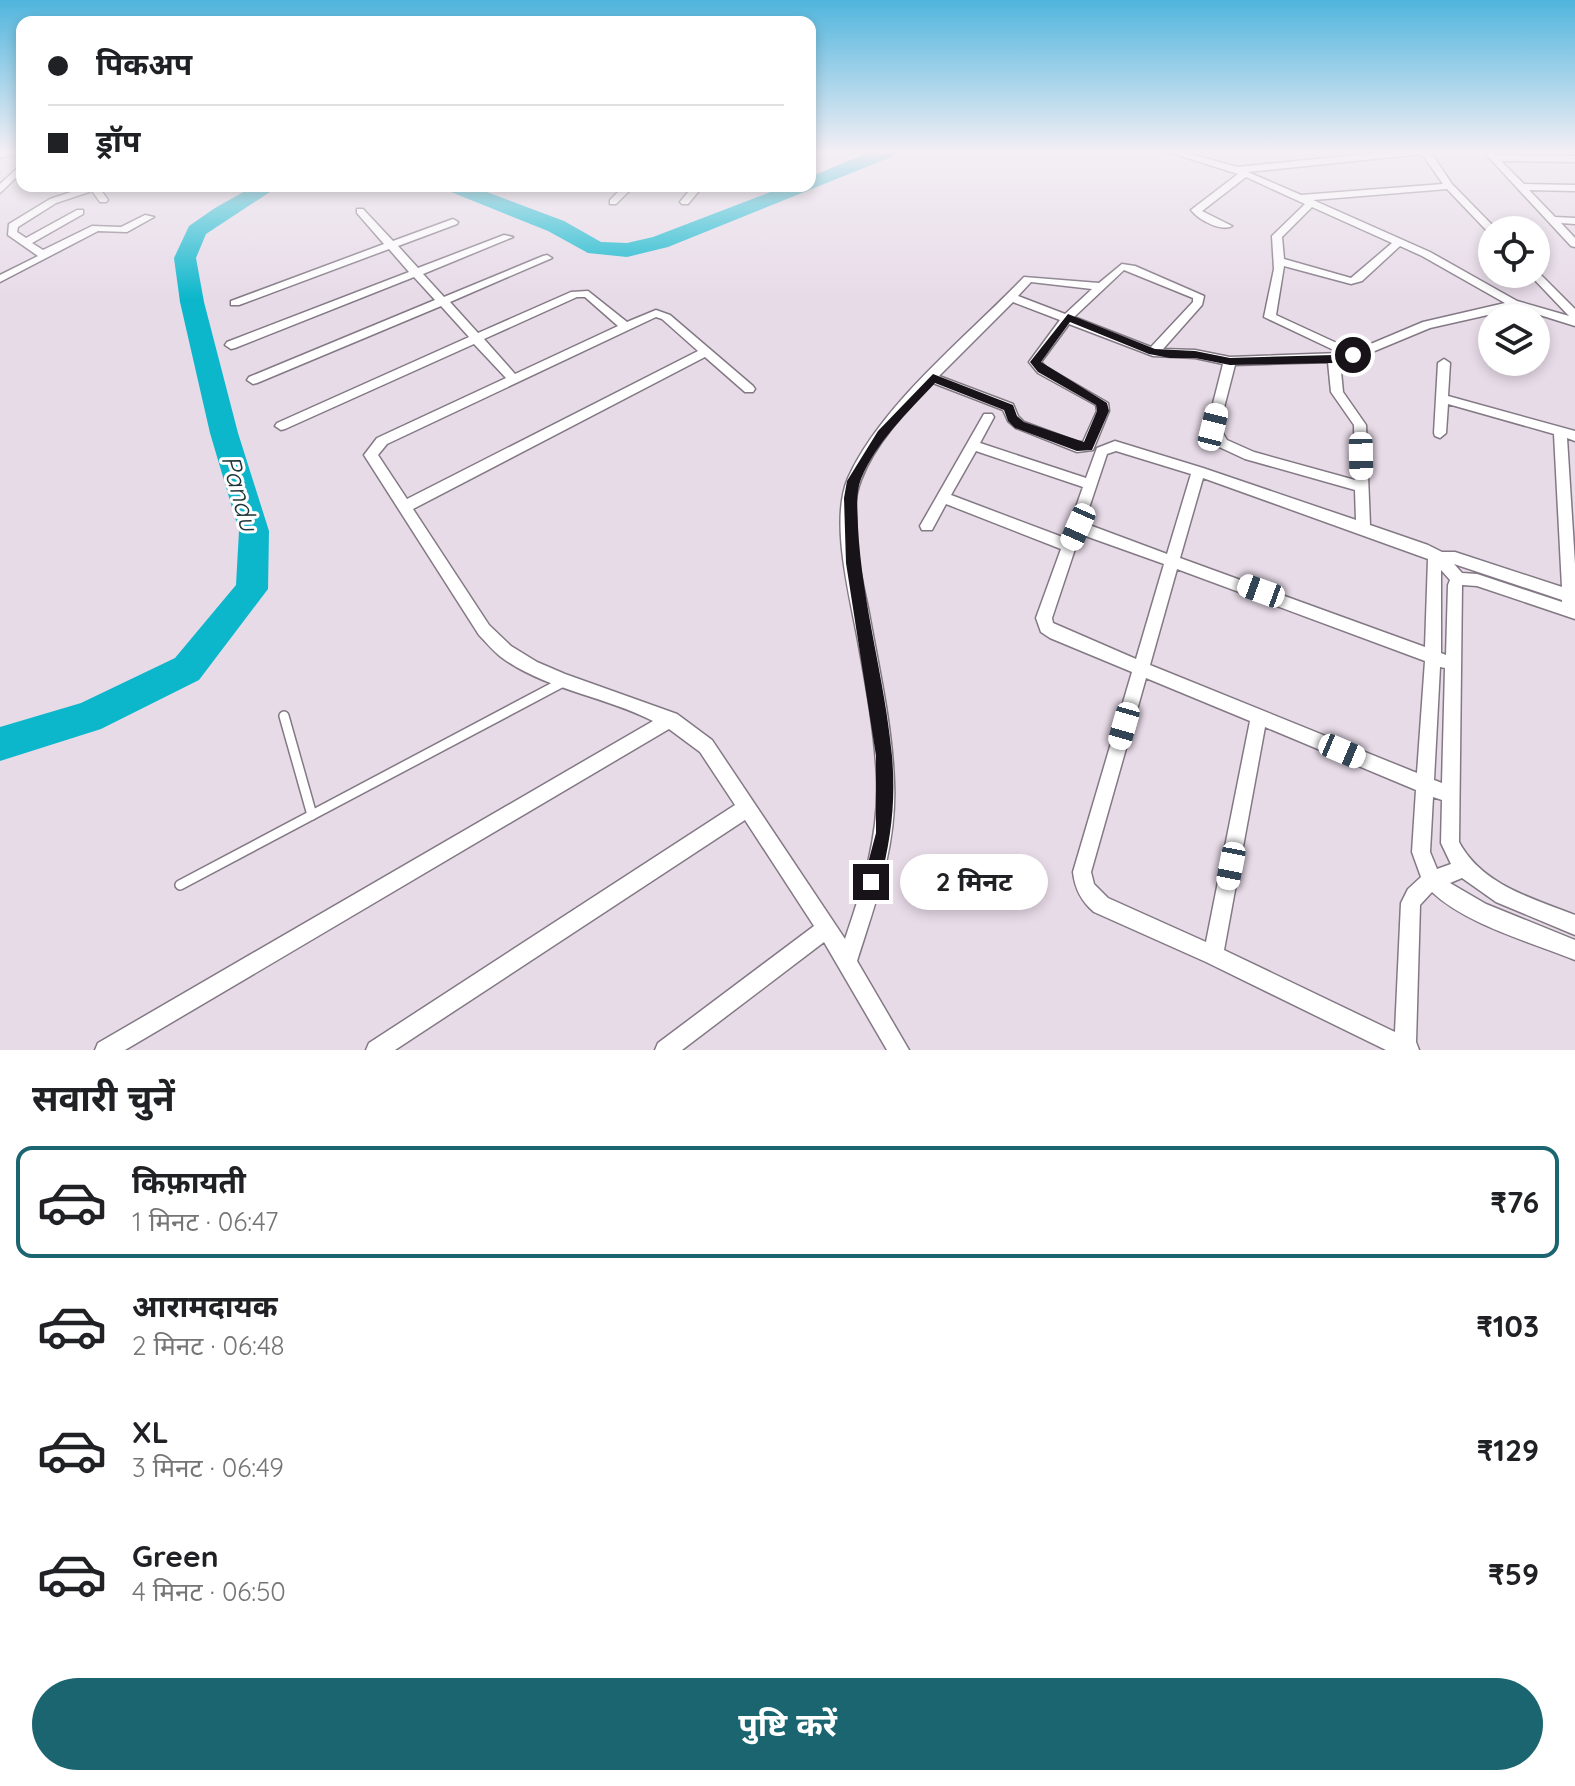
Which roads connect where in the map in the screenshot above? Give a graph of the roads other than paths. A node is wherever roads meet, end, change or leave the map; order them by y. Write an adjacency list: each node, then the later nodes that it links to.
1 (56, 200): 16 (street)
2 (1208, 200): 14 (street)
3 (1316, 200): 6 (street)
4 (1463, 200): 9 (street)
5 (1532, 200): 11 (street)
6 (1306, 201): 17 (street); 23 (street)
7 (360, 211): 20 (street)
8 (80, 212): 16 (street)
9 (1478, 216)
10 (149, 217): 21 (street)
11 (1552, 220): 12 (street); 19 (street)
12 (1575, 221)
13 (453, 222): 20 (street)
14 (1227, 226)
15 (508, 237): 24 (street)
16 (21, 239): 18 (street); 21 (street)
17 (1399, 242): 23 (street); 31 (street)
18 (0, 244)
19 (1575, 244)
20 (391, 245): 24 (street); 30 (street)
21 (43, 254): 25 (street)
22 (547, 258): 29 (street)
23 (1278, 261): 40 (street)
24 (416, 273): 29 (street); 37 (street)
25 (0, 279)
26 (1100, 286): 28 (street); 33 (street); 39 (street)
27 (1548, 288): 32 (street)
28 (1011, 297): 33 (street); 44 (street)
29 (442, 302): 36 (street); 46 (street)
30 (235, 303)
31 (1513, 303): 34 (street); 40 (street)
32 (1575, 316)
33 (1068, 317): 39 (street); 44 (street)
34 (1575, 322)
35 (625, 326): 36 (street); 38 (street); 45 (street)
36 (476, 338): 45 (street); 50 (street)
37 (231, 345)
38 (706, 352): 47 (street); 59 (street)
39 (1153, 352): 42 (street)
40 (1353, 355): 41 (street)
41 (1334, 359): 42 (street); 57 (street)
42 (1230, 361): 57 (street)
43 (1444, 363): 48 (street)
44 (933, 378): 87 (street)
45 (513, 379): 59 (street)
46 (253, 380)
47 (749, 389)
48 (1442, 398): 51 (street); 52 (street)
49 (988, 417): 54 (street)
50 (281, 426)
51 (1560, 432): 53 (street); 60 (street)
52 (1440, 433)
53 (1575, 436)
54 (972, 445): 56 (street); 58 (street)
55 (1198, 471): 56 (street); 63 (street); 66 (street)
56 (1090, 484): 62 (street)
57 (1362, 487): 63 (street)
58 (943, 497): 61 (street); 64 (street)
59 (404, 507): 72 (street)
60 (1570, 510): 68 (street)
61 (927, 526)
62 (1078, 527): 64 (street); 66 (street)
63 (1363, 528): 65 (street)
64 (1069, 546): 71 (street)
65 (1440, 558): 67 (street); 68 (street); 69 (street)
66 (1174, 560): 69 (street); 71 (street)
67 (1458, 579): 68 (street); 70 (street)
68 (1572, 604)
69 (1433, 655): 70 (street); 76 (street)
70 (1455, 665): 77 (street)
71 (1141, 667): 74 (street); 86 (street)
72 (566, 680): 75 (street); 79 (lane)
73 (284, 716): 79 (lane)
74 (1259, 716): 76 (street); 86 (street)
75 (671, 719): 78 (street); 88 (street)
76 (1425, 786): 77 (street); 81 (street)
77 (1450, 795): 80 (street)
78 (748, 807): 84 (street); 90 (street)
79 (312, 815): 82 (lane)
80 (1464, 868): 81 (street); 83 (street)
81 (1434, 880): 85 (street); 89 (street)
82 (180, 885)
83 (1575, 925)
84 (827, 928): 87 (street); 91 (street)
85 (1575, 950)
86 (1213, 955): 89 (street)
87 (847, 962): 92 (street)
88 (118, 1046)
89 (1407, 1049)
90 (376, 1050)
91 (665, 1050)
92 (899, 1050)

